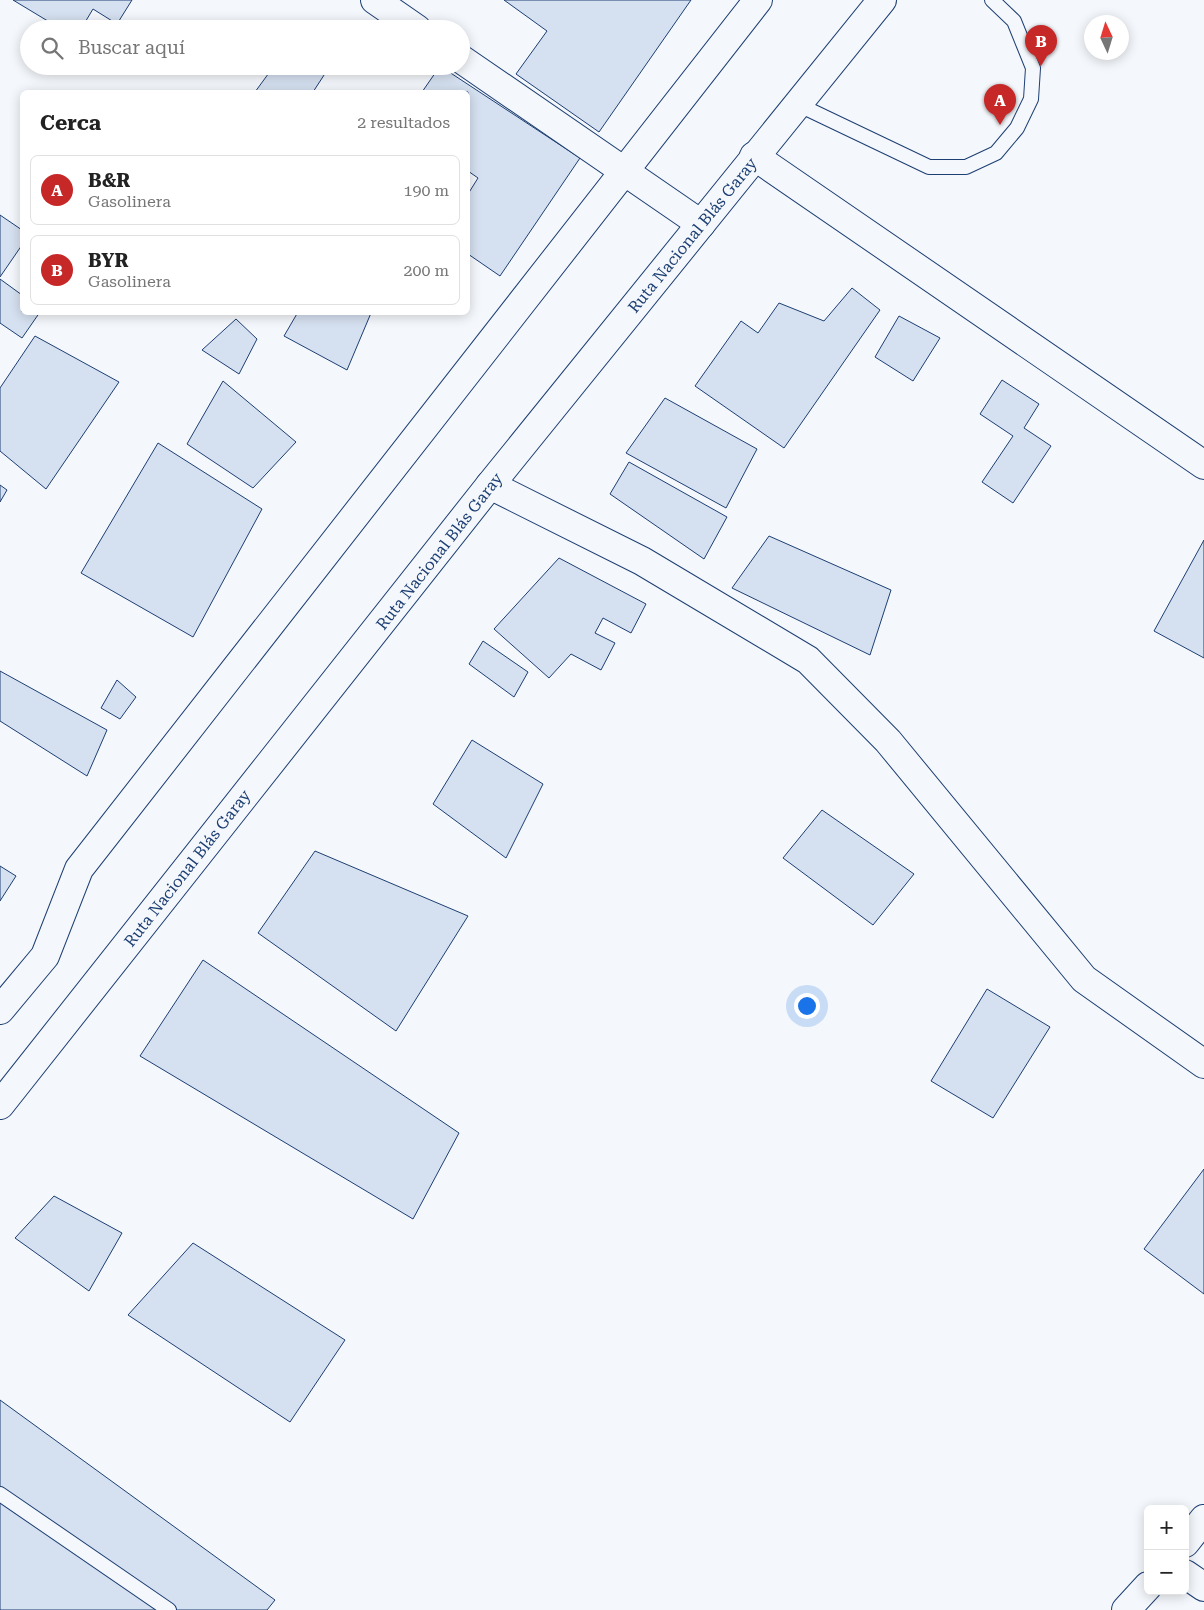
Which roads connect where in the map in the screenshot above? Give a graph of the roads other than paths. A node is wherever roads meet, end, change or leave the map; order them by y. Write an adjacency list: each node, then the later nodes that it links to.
1 (375, 0): 5 (main road)
2 (758, 0): 9 (main road)
3 (882, 0): 7 (main road, Ruta Nacional Blás Garay)
4 (992, 0): 7 (lane)
5 (405, 20)
6 (470, 65): 9 (main road)
7 (797, 104): 8 (main road, Ruta Nacional Blás Garay)
8 (754, 156): 10 (main road, Ruta Nacional Blás Garay); 11 (main road)
9 (625, 170): 10 (main road); 13 (main road)
10 (701, 224): 12 (main road, Ruta Nacional Blás Garay)
11 (1204, 465)
12 (490, 485): 14 (main road); 15 (main road, Ruta Nacional Blás Garay)
13 (0, 1010)
14 (1204, 1064)
15 (0, 1105)
16 (0, 1494): 22 (lane)
17 (1204, 1520): 18 (main road)
18 (1189, 1538)
19 (1189, 1577): 20 (main road)
20 (1204, 1586)
21 (1144, 1590): 23 (main road)
22 (169, 1610)
23 (1126, 1610)

